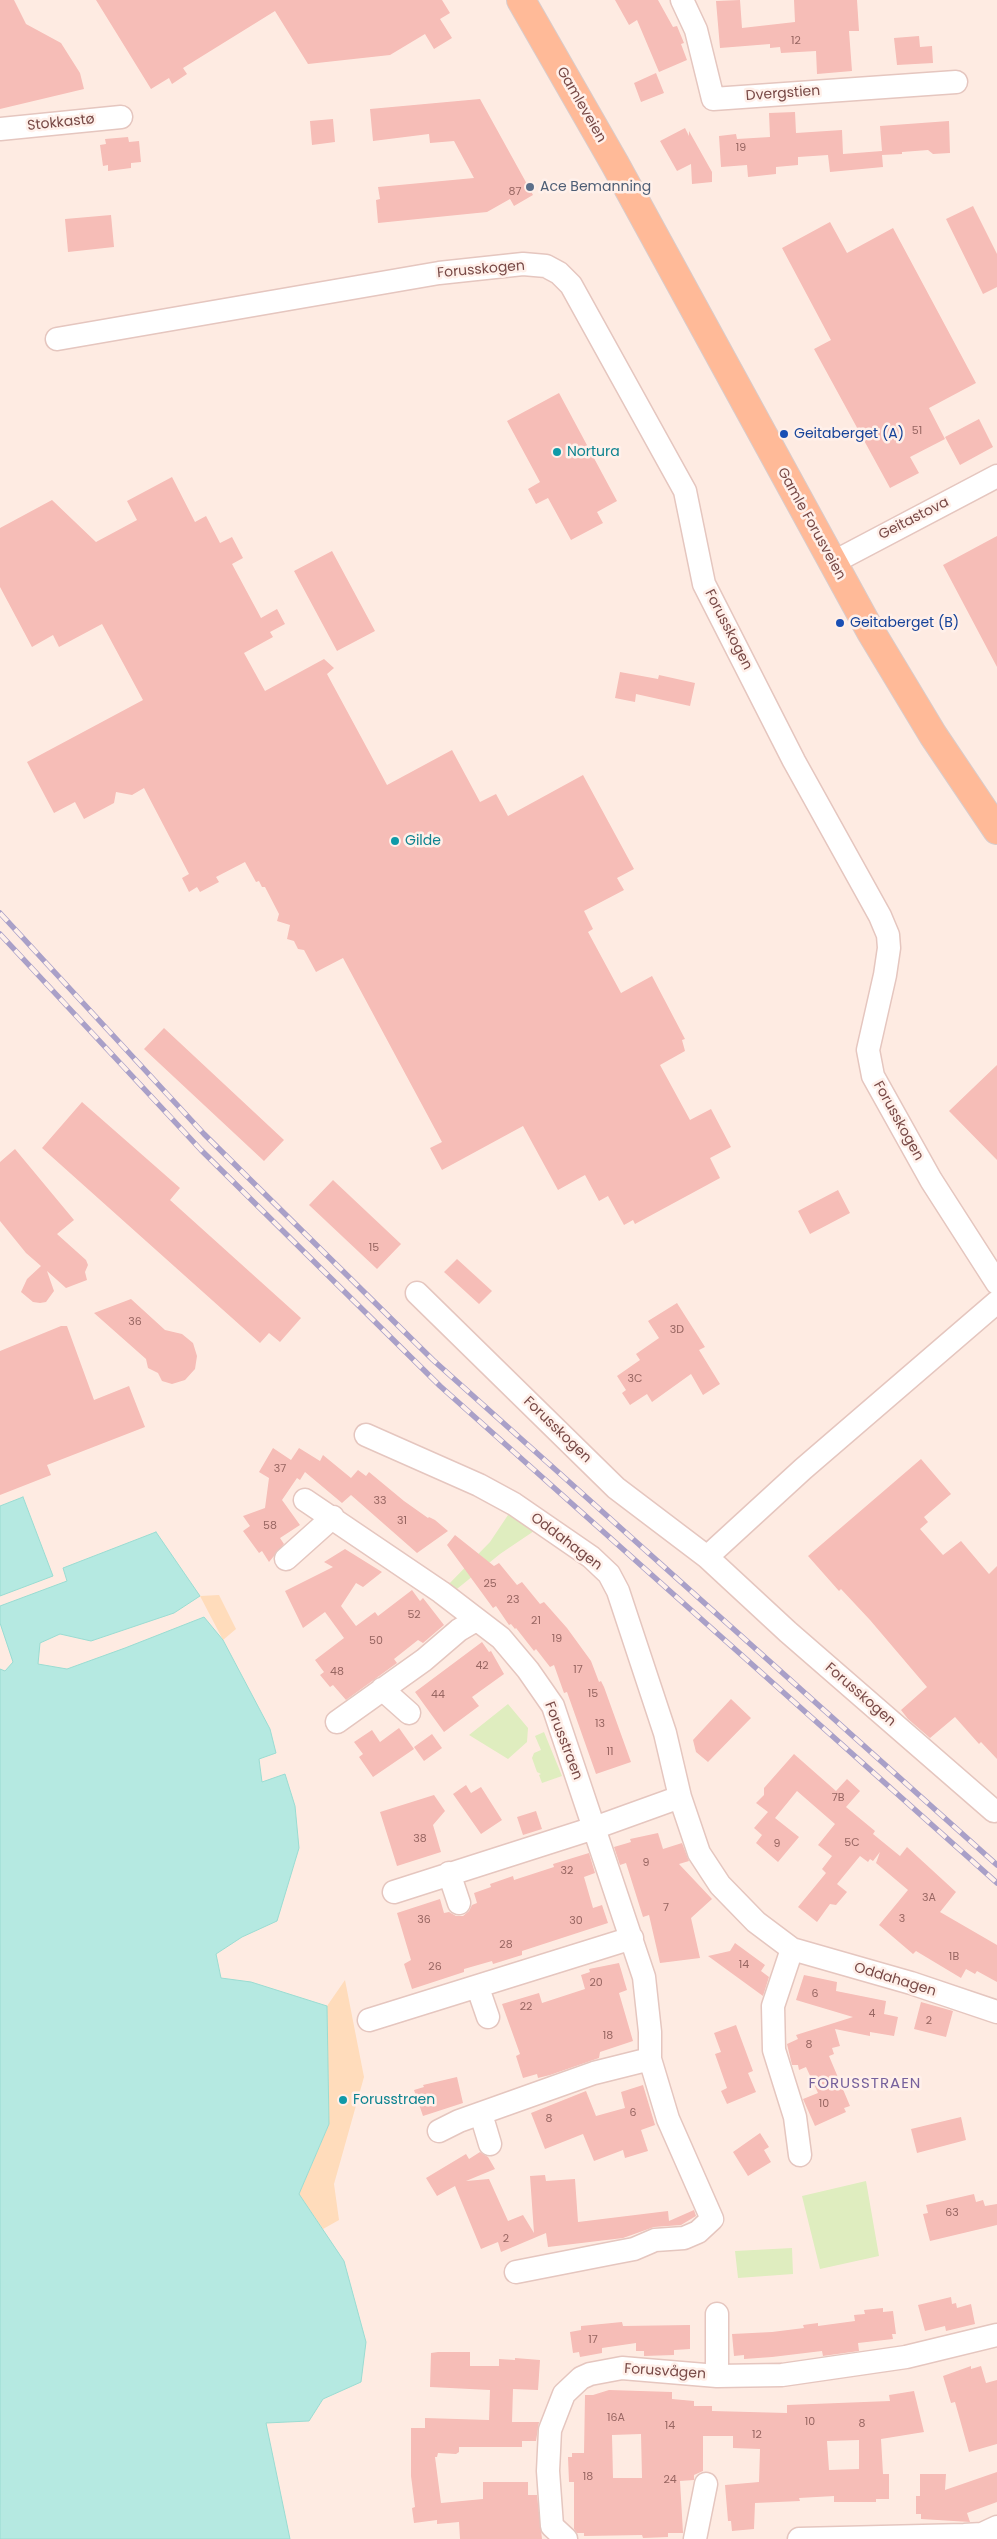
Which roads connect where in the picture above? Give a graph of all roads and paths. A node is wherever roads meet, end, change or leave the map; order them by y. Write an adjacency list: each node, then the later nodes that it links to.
1 (521, 0): 6 (main road, Gamleveien)
2 (682, 0): 3 (street, Dvergstien)
3 (956, 82)
4 (121, 117): 5 (street, Stokkastø)
5 (0, 129)
6 (640, 210): 9 (main road, Gamle Forusveien)
7 (57, 339): 11 (street, Forusskogen)
8 (997, 476): 9 (street, Geitastova)
9 (832, 563): 10 (main road, Gamle Forusveien)
10 (997, 830)
11 (997, 1283)
12 (417, 1294): 17 (street, Forusskogen)
13 (997, 1302): 17 (street)
14 (366, 1434): 23 (street, Oddahagen)
15 (305, 1500): 16 (street, Forusstraen)
16 (333, 1517): 18 (street); 19 (street, Forusstraen)
17 (707, 1557): 24 (street, Forusskogen)
18 (286, 1559)
19 (476, 1620): 20 (street); 25 (street, Forusstraen)
20 (382, 1689): 21 (street); 22 (street)
21 (409, 1713)
22 (337, 1722)
23 (680, 1797): 25 (street); 30 (street, Oddahagen)
24 (994, 1811)
25 (594, 1828): 26 (street); 29 (street, Forusstraen)
26 (449, 1873): 27 (street); 28 (street)
27 (394, 1892)
28 (459, 1903)
29 (632, 1938): 31 (street); 35 (street, Forusstraen)
30 (792, 1949): 32 (street, Oddahagen); 39 (street)
31 (478, 1988): 33 (street); 34 (street)
32 (997, 2012)
33 (488, 2017)
34 (369, 2020)
35 (650, 2059): 36 (street); 40 (street, Forusstraen)
36 (481, 2114): 37 (street); 38 (street)
37 (440, 2131)
38 (490, 2144)
39 (800, 2155)
40 (516, 2272)
41 (717, 2314): 43 (street, Forusvågen)
42 (997, 2334): 43 (street, Forusvågen)
43 (717, 2376): 46 (street, Forusvågen)
44 (706, 2484): 47 (street)
45 (997, 2527): 48 (street)
46 (566, 2539)
47 (695, 2539)
48 (799, 2539)

